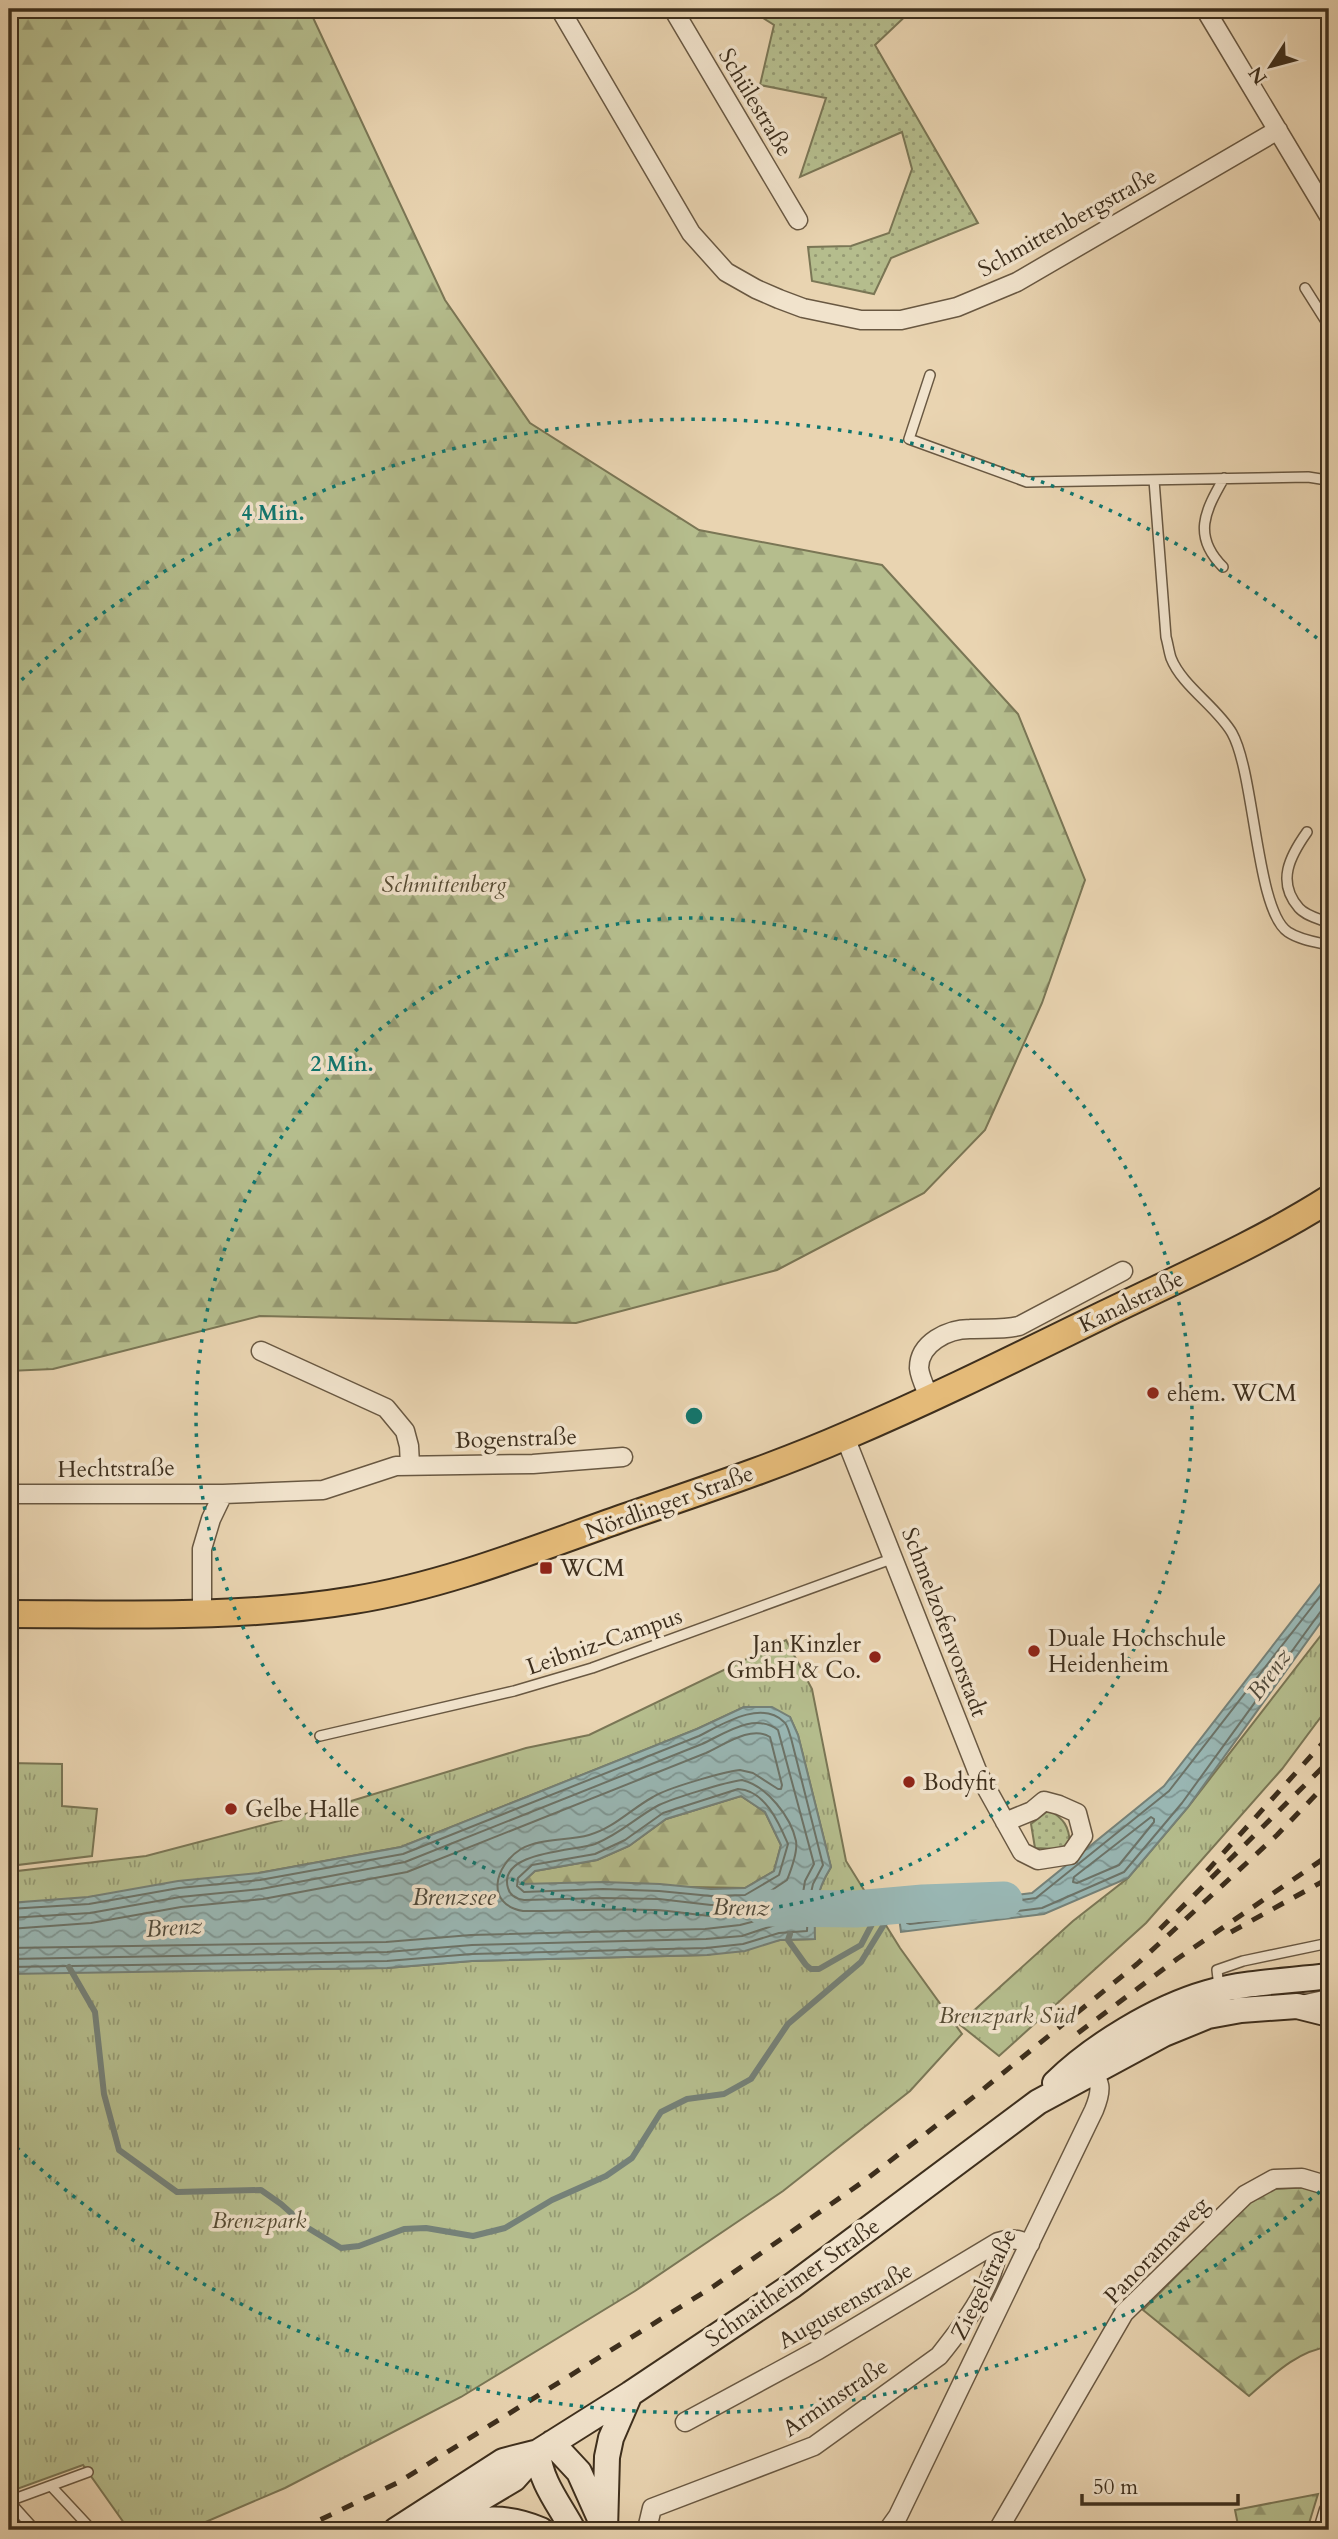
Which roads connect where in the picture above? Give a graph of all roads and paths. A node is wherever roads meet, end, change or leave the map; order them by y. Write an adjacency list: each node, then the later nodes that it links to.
1 (560, 9): 4 (street, Schmittenbergstraße)
2 (673, 9): 6 (street, Schülestraße)
3 (1205, 9): 4 (street)
4 (1278, 130): 5 (street)
5 (1329, 216)
6 (798, 220)
7 (1305, 288): 8 (lane)
8 (1329, 326)
9 (930, 375): 11 (lane)
10 (1224, 478): 11 (lane); 12 (lane); 13 (lane)
11 (1154, 480): 16 (lane)
12 (1328, 480)
13 (1223, 567)
14 (1307, 832): 15 (lane)
15 (1329, 923)
16 (1329, 945)
17 (1329, 1199): 20 (main road, Kanalstraße)
18 (1123, 1271): 20 (street, Kanalstraße)
19 (261, 1351): 23 (street)
20 (930, 1398): 21 (main road, Kanalstraße)
21 (845, 1437): 26 (street, Schmelzofenvorstadt); 27 (main road, Nördlinger Straße)
22 (623, 1457): 23 (street, Bogenstraße)
23 (410, 1465): 25 (street, Bogenstraße)
24 (9, 1494): 25 (street, Hechtstraße)
25 (223, 1494): 27 (street)
26 (894, 1558): 29 (lane, Leibniz-Campus); 30 (street, Schmelzofenvorstadt)
27 (202, 1613): 28 (main road, Nördlinger Straße)
28 (9, 1614)
29 (320, 1737)
30 (1005, 1822): 31 (street, Schmelzofenvorstadt); 31 (street)
31 (1022, 1852): 32 (street, Schmelzofenvorstadt)
32 (1034, 1873)
33 (1329, 1943): 36 (lane)
34 (1329, 1976): 36 (street, Schnaitheimer Straße)
35 (1329, 1999): 37 (street)
36 (1221, 2002): 37 (street, Schnaitheimer Straße); 39 (street, Schnaitheimer Straße)
37 (1297, 2006): 38 (street, Schnaitheimer Straße)
38 (1329, 2014)
39 (1089, 2066): 42 (street, Ziegelstraße); 43 (street, Schnaitheimer Straße)
40 (1329, 2186): 60 (street, Panoramaweg)
41 (999, 2242): 42 (street); 44 (street, Augustenstraße); 50 (street, Arminstraße)
42 (1030, 2244): 59 (street, Ziegelstraße)
43 (630, 2394): 45 (street, Schnaitheimer Straße); 58 (street)
44 (685, 2422)
45 (545, 2447): 53 (street, Schnaitheimer Straße); 54 (street, Schnaitheimer Straße); 57 (street); 58 (street)
46 (88, 2472): 47 (lane)
47 (51, 2486): 48 (lane); 52 (lane)
48 (9, 2501): 51 (lane)
49 (1329, 2510): 61 (street)
50 (647, 2529)
51 (34, 2530)
52 (92, 2530)
53 (396, 2530)
54 (428, 2530)
55 (447, 2530): 56 (street)
56 (541, 2530)
57 (573, 2530)
58 (605, 2530)
59 (888, 2530)
60 (999, 2530)
61 (1322, 2530)

